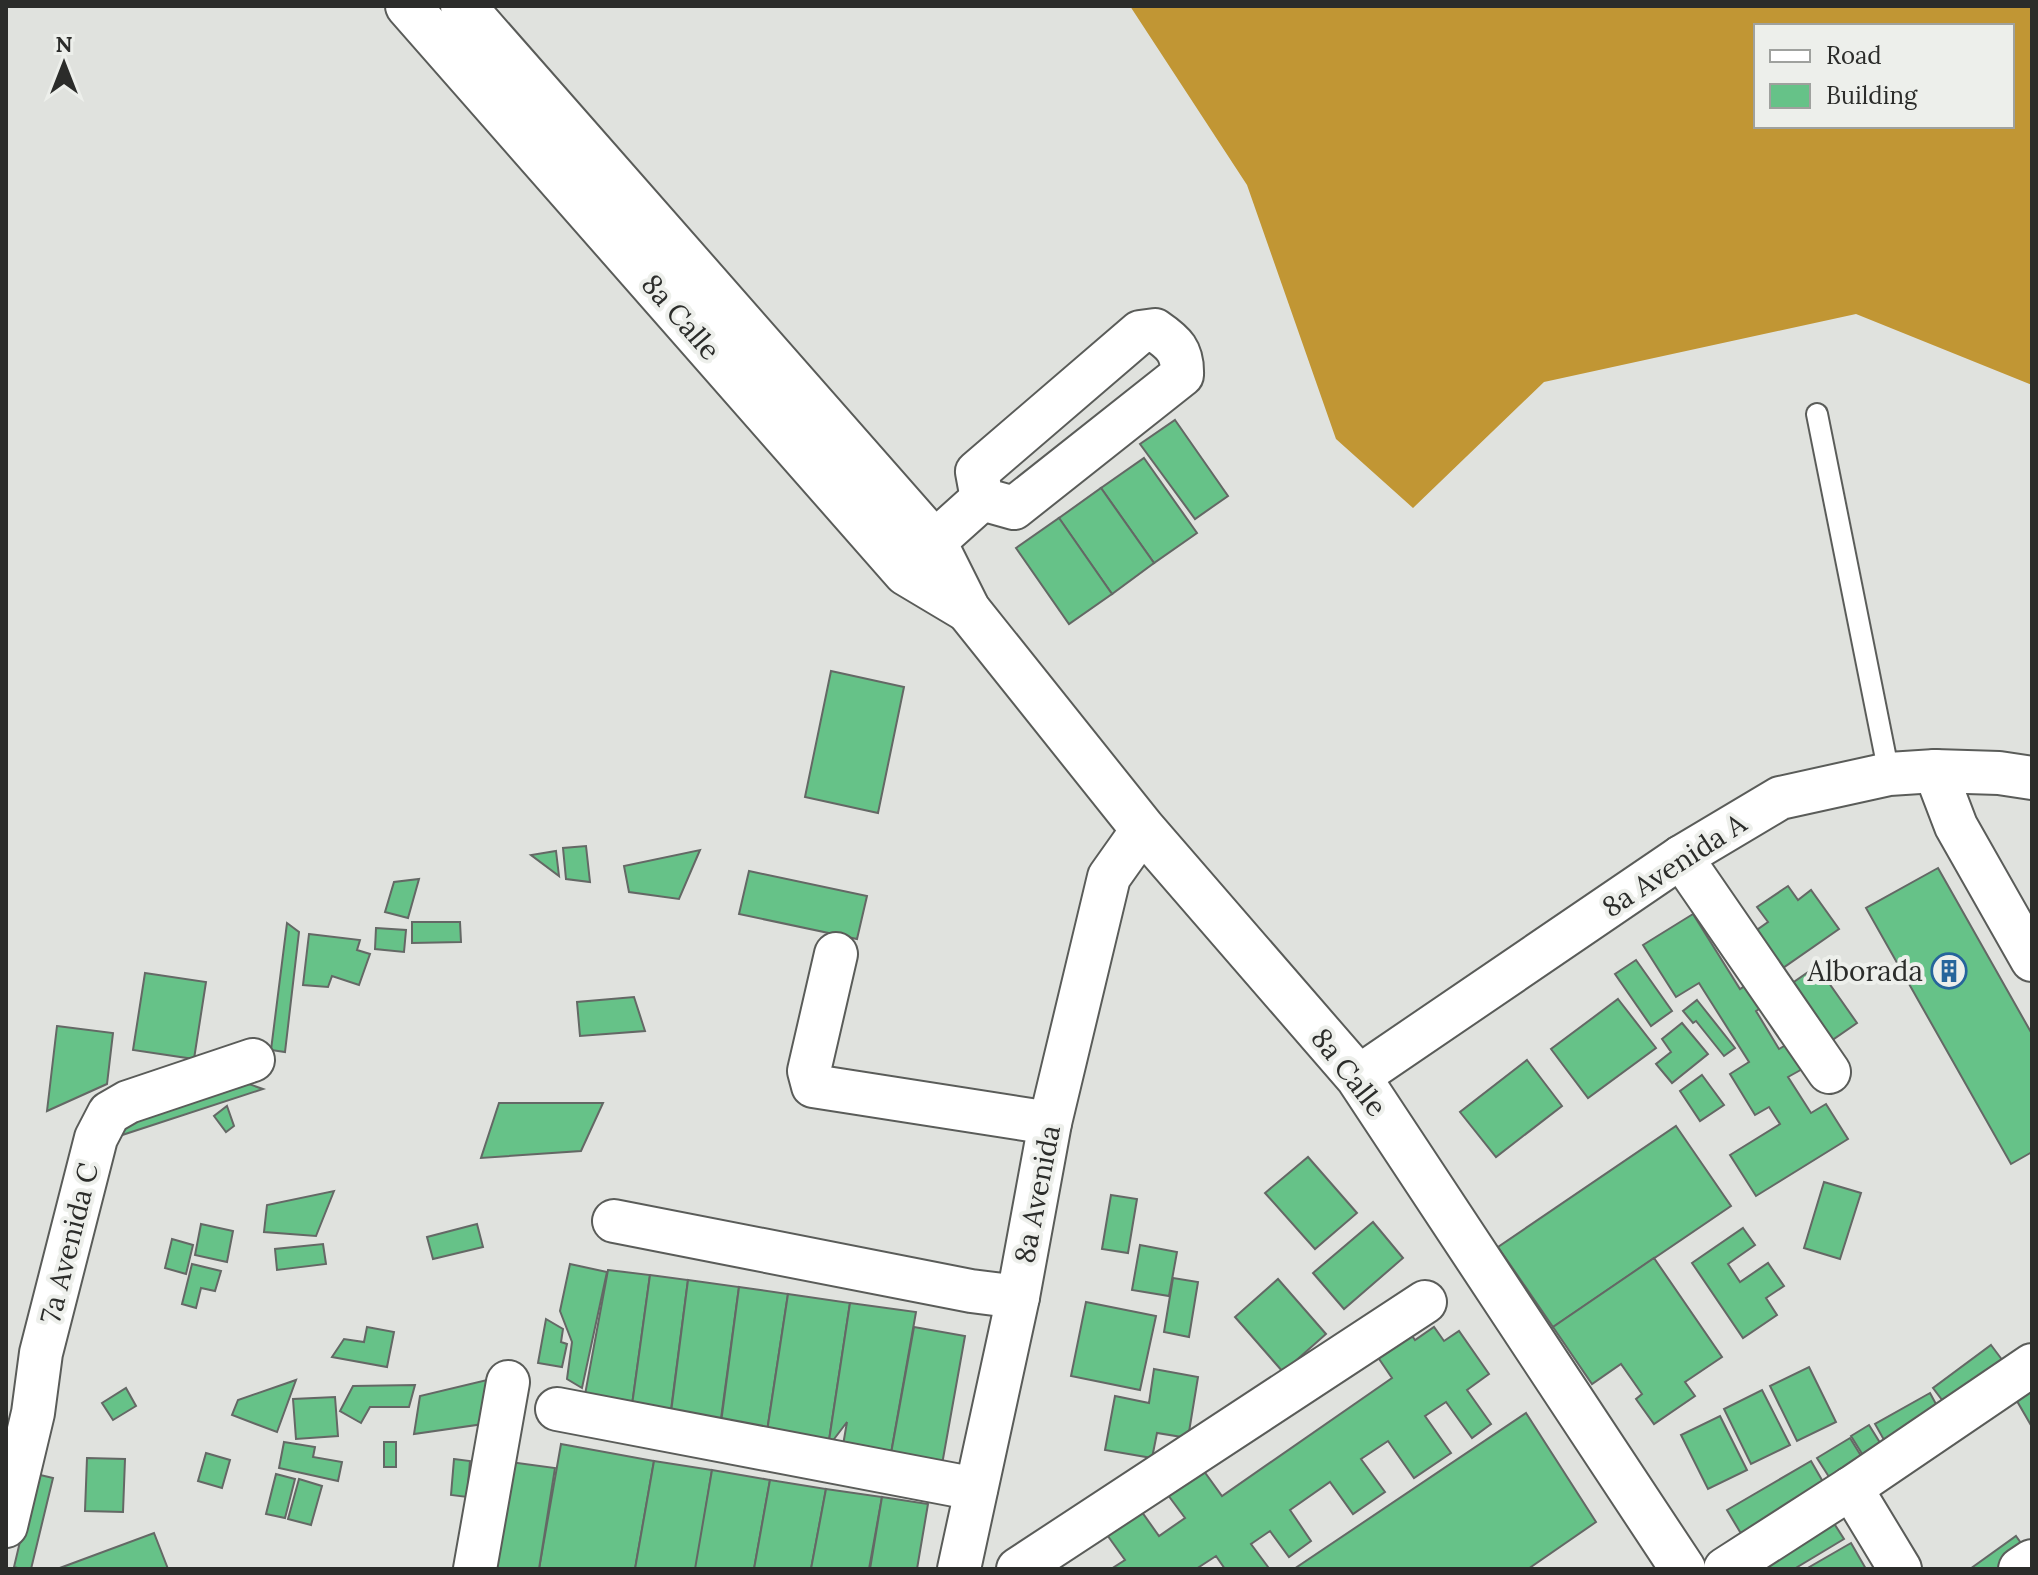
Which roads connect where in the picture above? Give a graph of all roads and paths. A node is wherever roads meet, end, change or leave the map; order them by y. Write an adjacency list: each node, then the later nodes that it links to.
1 (408, 6): 6 (street, 8a Calle)
2 (463, 6): 5 (street, 8a Calle)
3 (1817, 414): 8 (lane)
4 (982, 499): 4 (street); 5 (street)
5 (934, 542): 6 (street, 8a Calle)
6 (968, 610): 10 (street, 8a Calle)
7 (1935, 771): 8 (street, 8a Avenida A); 9 (street, 8a Avenida A); 13 (street)
8 (1889, 774): 11 (street, 8a Avenida A)
9 (2032, 778)
10 (1143, 829): 16 (street, 8a Calle); 17 (street, 8a Avenida)
11 (1681, 857): 15 (street); 16 (street, 8a Avenida A)
12 (836, 954): 17 (street)
13 (2032, 960)
14 (253, 1060): 26 (street, 7a Avenida C)
15 (1829, 1072)
16 (1358, 1077): 31 (street, 8a Calle)
17 (1050, 1123): 19 (street, 8a Avenida)
18 (614, 1221): 19 (street)
19 (1018, 1297): 25 (street, 8a Avenida)
20 (1425, 1302): 30 (street)
21 (2032, 1365): 24 (street)
22 (508, 1382): 28 (street)
23 (557, 1409): 25 (street)
24 (1851, 1488): 32 (street); 33 (street)
25 (976, 1489): 29 (street, 8a Avenida)
26 (7, 1514)
27 (2032, 1561): 34 (street)
28 (475, 1569)
29 (959, 1569)
30 (1018, 1569)
31 (1683, 1569)
32 (1725, 1569)
33 (1900, 1569)
34 (2020, 1569)

